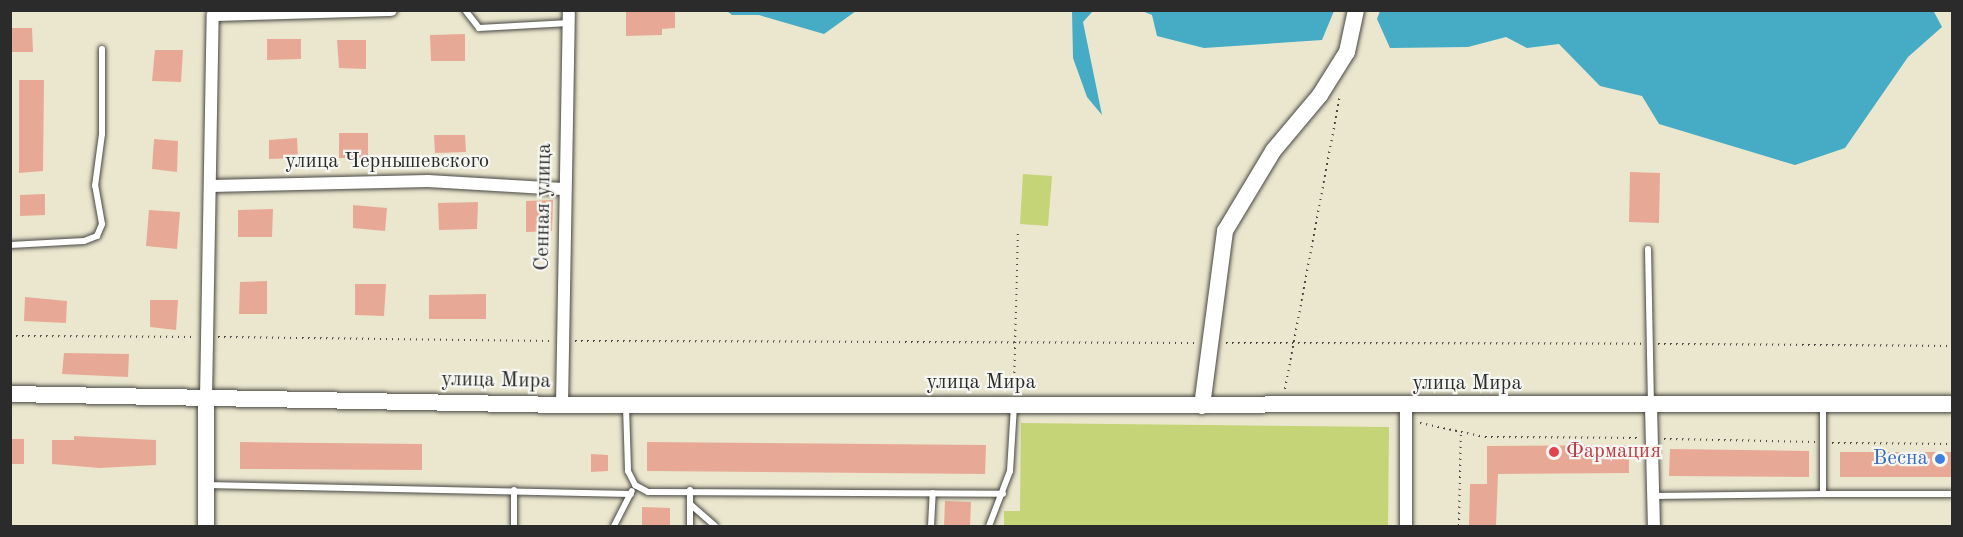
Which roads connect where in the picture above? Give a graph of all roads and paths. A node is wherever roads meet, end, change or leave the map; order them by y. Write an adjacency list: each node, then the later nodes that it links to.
1 (391, 10): 7 (street)
2 (465, 10): 4 (lane)
3 (1356, 10): 16 (street)
4 (569, 17): 8 (street, Сенная улица)
5 (102, 49): 10 (lane)
6 (1341, 87): 17 (path)
7 (211, 186): 8 (street, улица Чернышевского); 13 (street)
8 (564, 189): 14 (street, Сенная улица)
9 (1018, 232): 15 (path)
10 (10, 245)
11 (1648, 249): 18 (lane)
12 (10, 336): 13 (path)
13 (207, 337): 14 (path); 21 (street)
14 (562, 341): 15 (path); 23 (street, Сенная улица)
15 (1014, 342): 16 (path); 26 (path)
16 (1210, 343): 17 (path); 27 (street)
17 (1293, 344): 18 (path); 28 (path)
18 (1650, 344): 19 (path); 29 (lane)
19 (1953, 346)
20 (10, 394): 21 (street, улица Мира)
21 (206, 398): 23 (street, улица Мира); 35 (street)
22 (1953, 404): 25 (street, улица Мира)
23 (562, 405): 24 (street, улица Мира)
24 (626, 405): 26 (street, улица Мира); 36 (lane)
25 (1823, 405): 29 (street, улица Мира); 33 (lane)
26 (1014, 406): 27 (street, улица Мира); 41 (lane)
27 (1202, 406): 28 (street, улица Мира)
28 (1282, 406): 30 (street, улица Мира)
29 (1651, 406): 30 (street, улица Мира); 32 (street)
30 (1406, 414): 31 (path); 53 (street)
31 (1461, 432): 32 (path); 54 (path)
32 (1650, 438): 33 (path); 44 (street)
33 (1823, 443): 34 (path); 42 (lane)
34 (1953, 444)
35 (206, 485): 37 (lane); 46 (street)
36 (635, 485): 38 (lane); 40 (lane)
37 (514, 490): 40 (lane); 47 (lane)
38 (690, 490): 39 (lane); 45 (lane)
39 (933, 493): 41 (lane); 51 (lane)
40 (631, 494): 48 (lane)
41 (1003, 494): 52 (lane)
42 (1823, 494): 43 (lane); 44 (lane)
43 (1953, 494)
44 (1653, 495): 55 (street)
45 (690, 504): 49 (lane); 50 (lane)
46 (206, 526)
47 (513, 526)
48 (614, 526)
49 (690, 526)
50 (715, 526)
51 (931, 526)
52 (989, 526)
53 (1406, 526)
54 (1460, 526)
55 (1654, 526)

